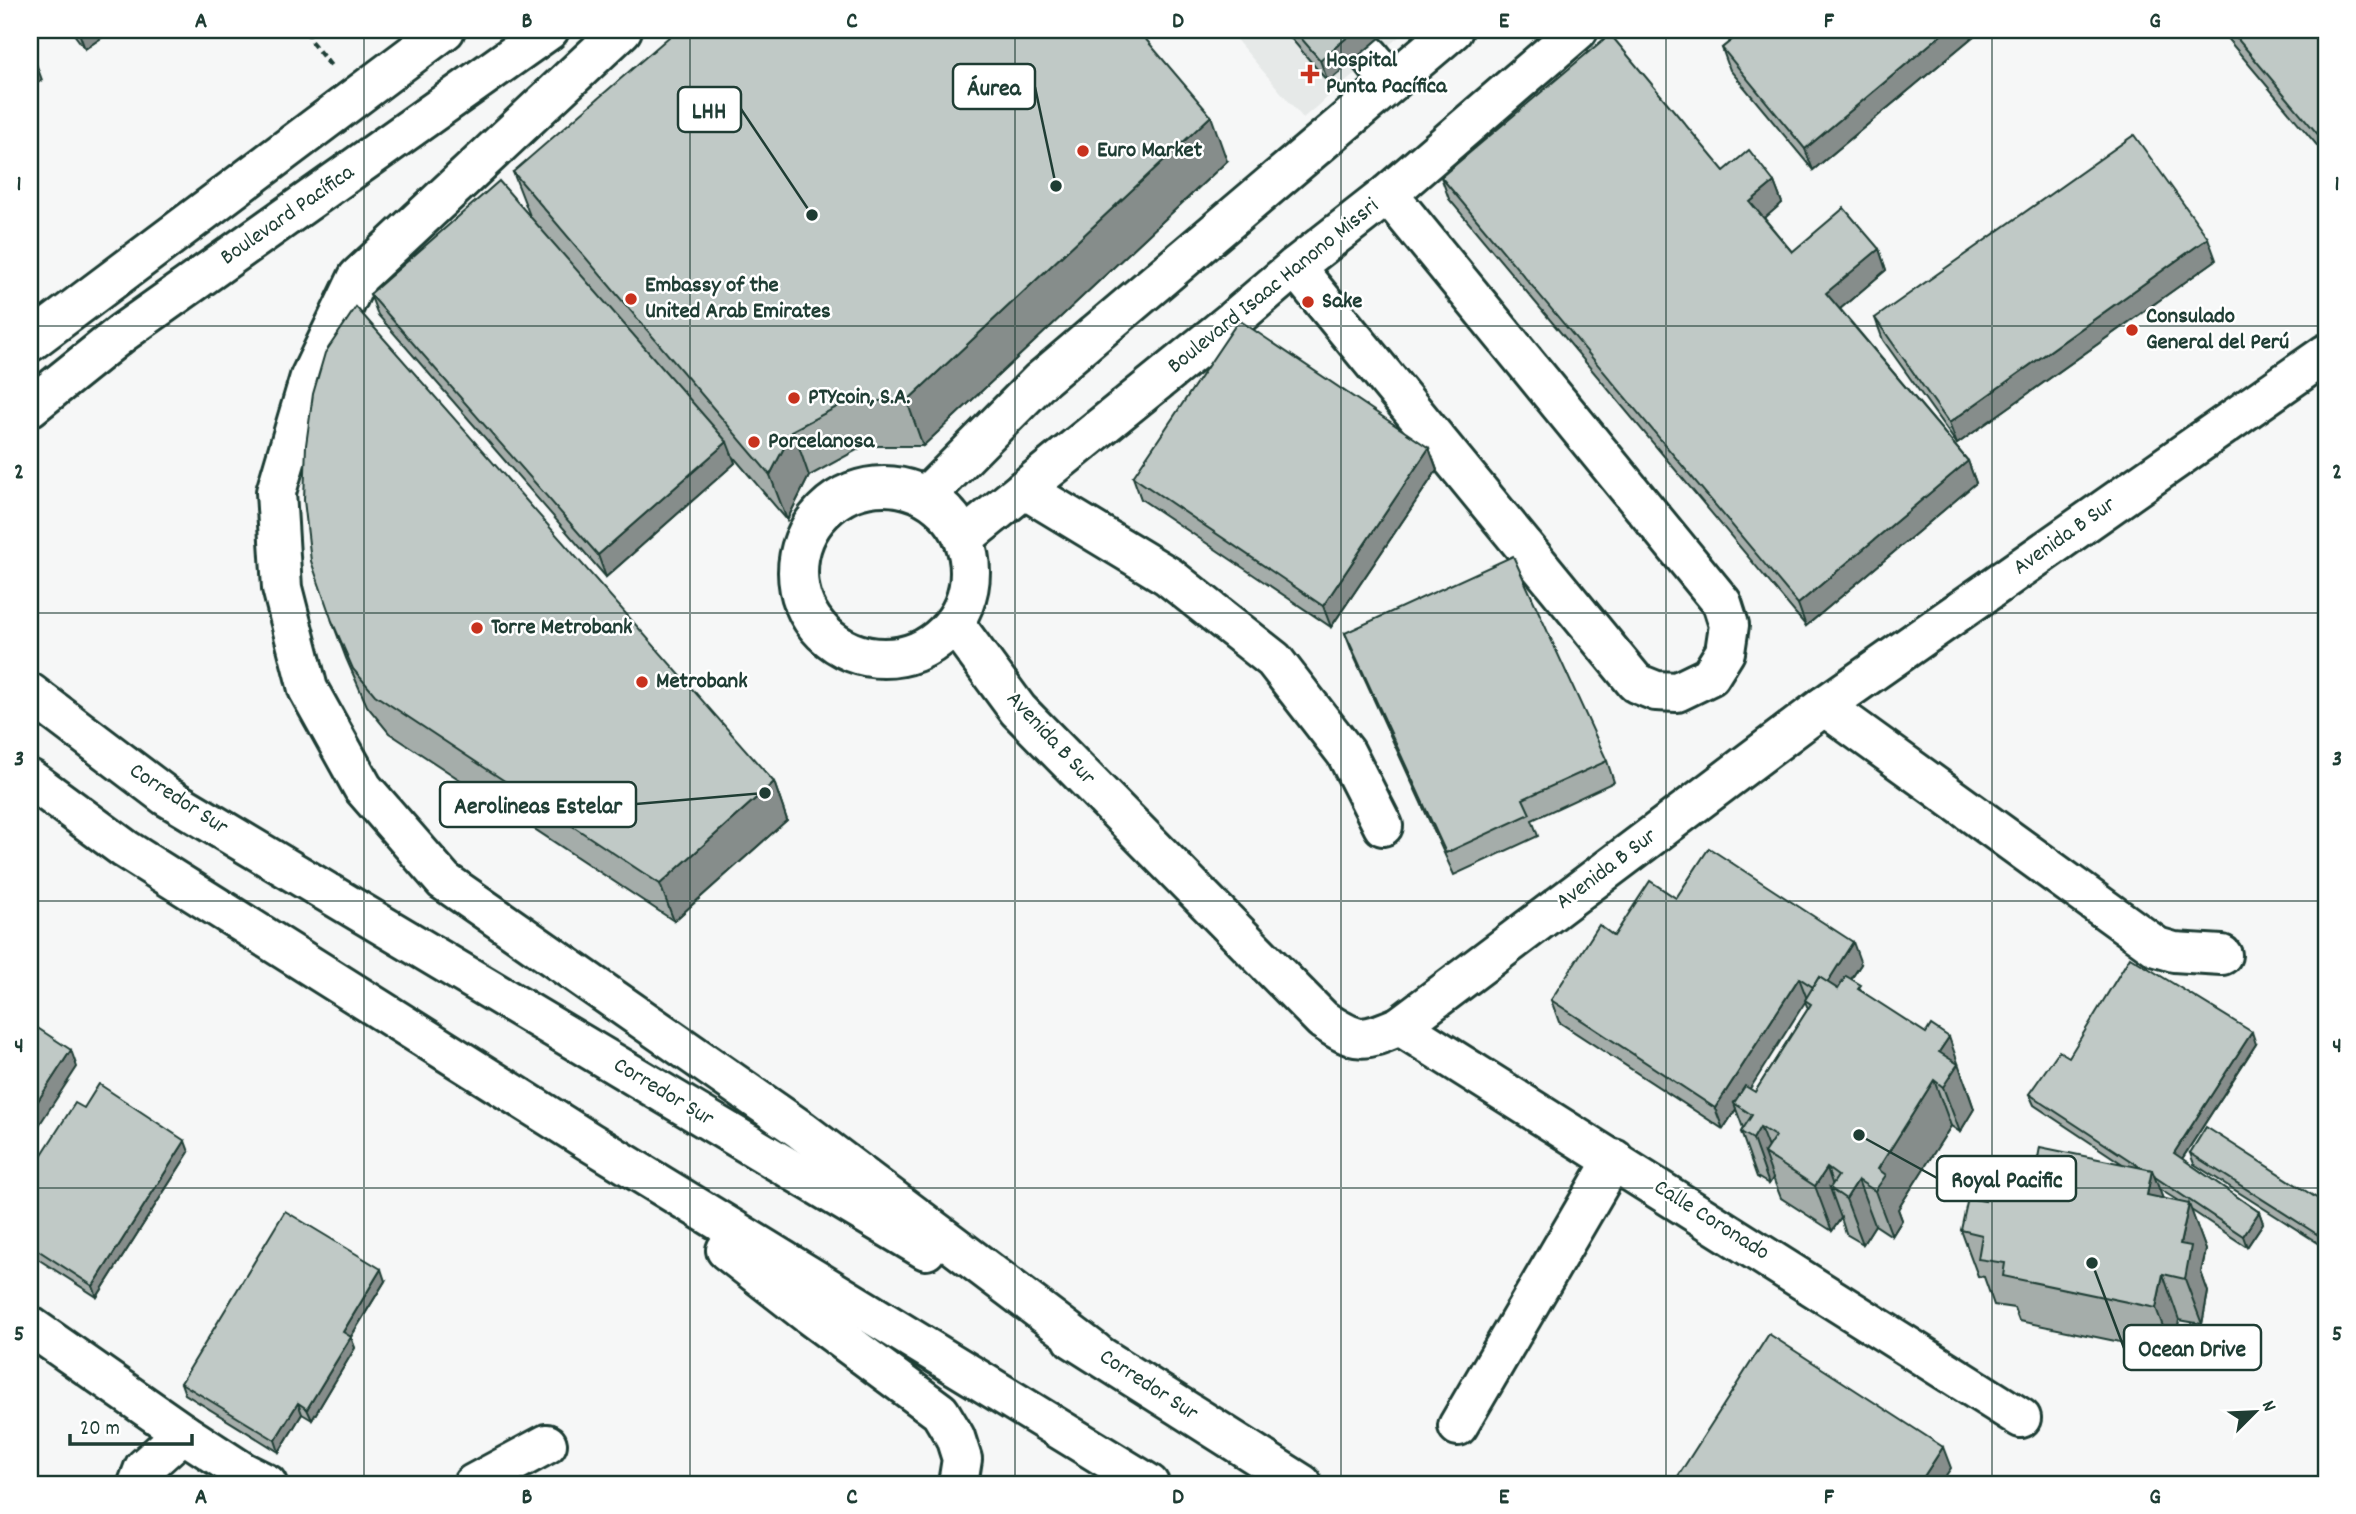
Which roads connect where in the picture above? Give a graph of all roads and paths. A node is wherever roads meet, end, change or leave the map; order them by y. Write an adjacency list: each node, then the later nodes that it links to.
1 (309, 30): 7 (path)
2 (445, 30): 10 (main road)
3 (550, 30): 12 (main road, Boulevard Pacífica)
4 (622, 30): 26 (main road)
5 (1453, 30): 14 (main road)
6 (1578, 30): 8 (main road, Boulevard Isaac Hanono Missri)
7 (329, 63)
8 (1388, 194): 9 (main road, Boulevard Isaac Hanono Missri); 9 (main road)
9 (1295, 267): 13 (main road, Boulevard Isaac Hanono Missri)
10 (30, 342)
11 (2326, 354): 18 (main road, Avenida B Sur)
12 (30, 407)
13 (1024, 489): 15 (main road, Boulevard Isaac Hanono Missri); 20 (main road)
14 (926, 496): 15 (main road); 16 (main road)
15 (964, 538): 16 (main road)
16 (954, 623): 22 (main road, Avenida B Sur)
17 (30, 693): 26 (main road, Corredor Sur)
18 (1824, 706): 21 (main road); 22 (main road, Avenida B Sur)
19 (30, 779): 23 (main road)
20 (1384, 826)
21 (2222, 955)
22 (1400, 1026): 24 (main road, Calle Coronado)
23 (590, 1142): 34 (main road); 35 (main road)
24 (1614, 1159): 27 (main road, Calle Coronado); 28 (main road)
25 (30, 1326): 29 (main road)
26 (1096, 1352): 36 (main road, Corredor Sur)
27 (2021, 1418)
28 (1458, 1426)
29 (183, 1433): 31 (main road); 32 (main road)
30 (547, 1444): 33 (main road)
31 (250, 1480)
32 (138, 1484)
33 (473, 1484)
34 (958, 1484)
35 (1149, 1484)
36 (1302, 1484)

